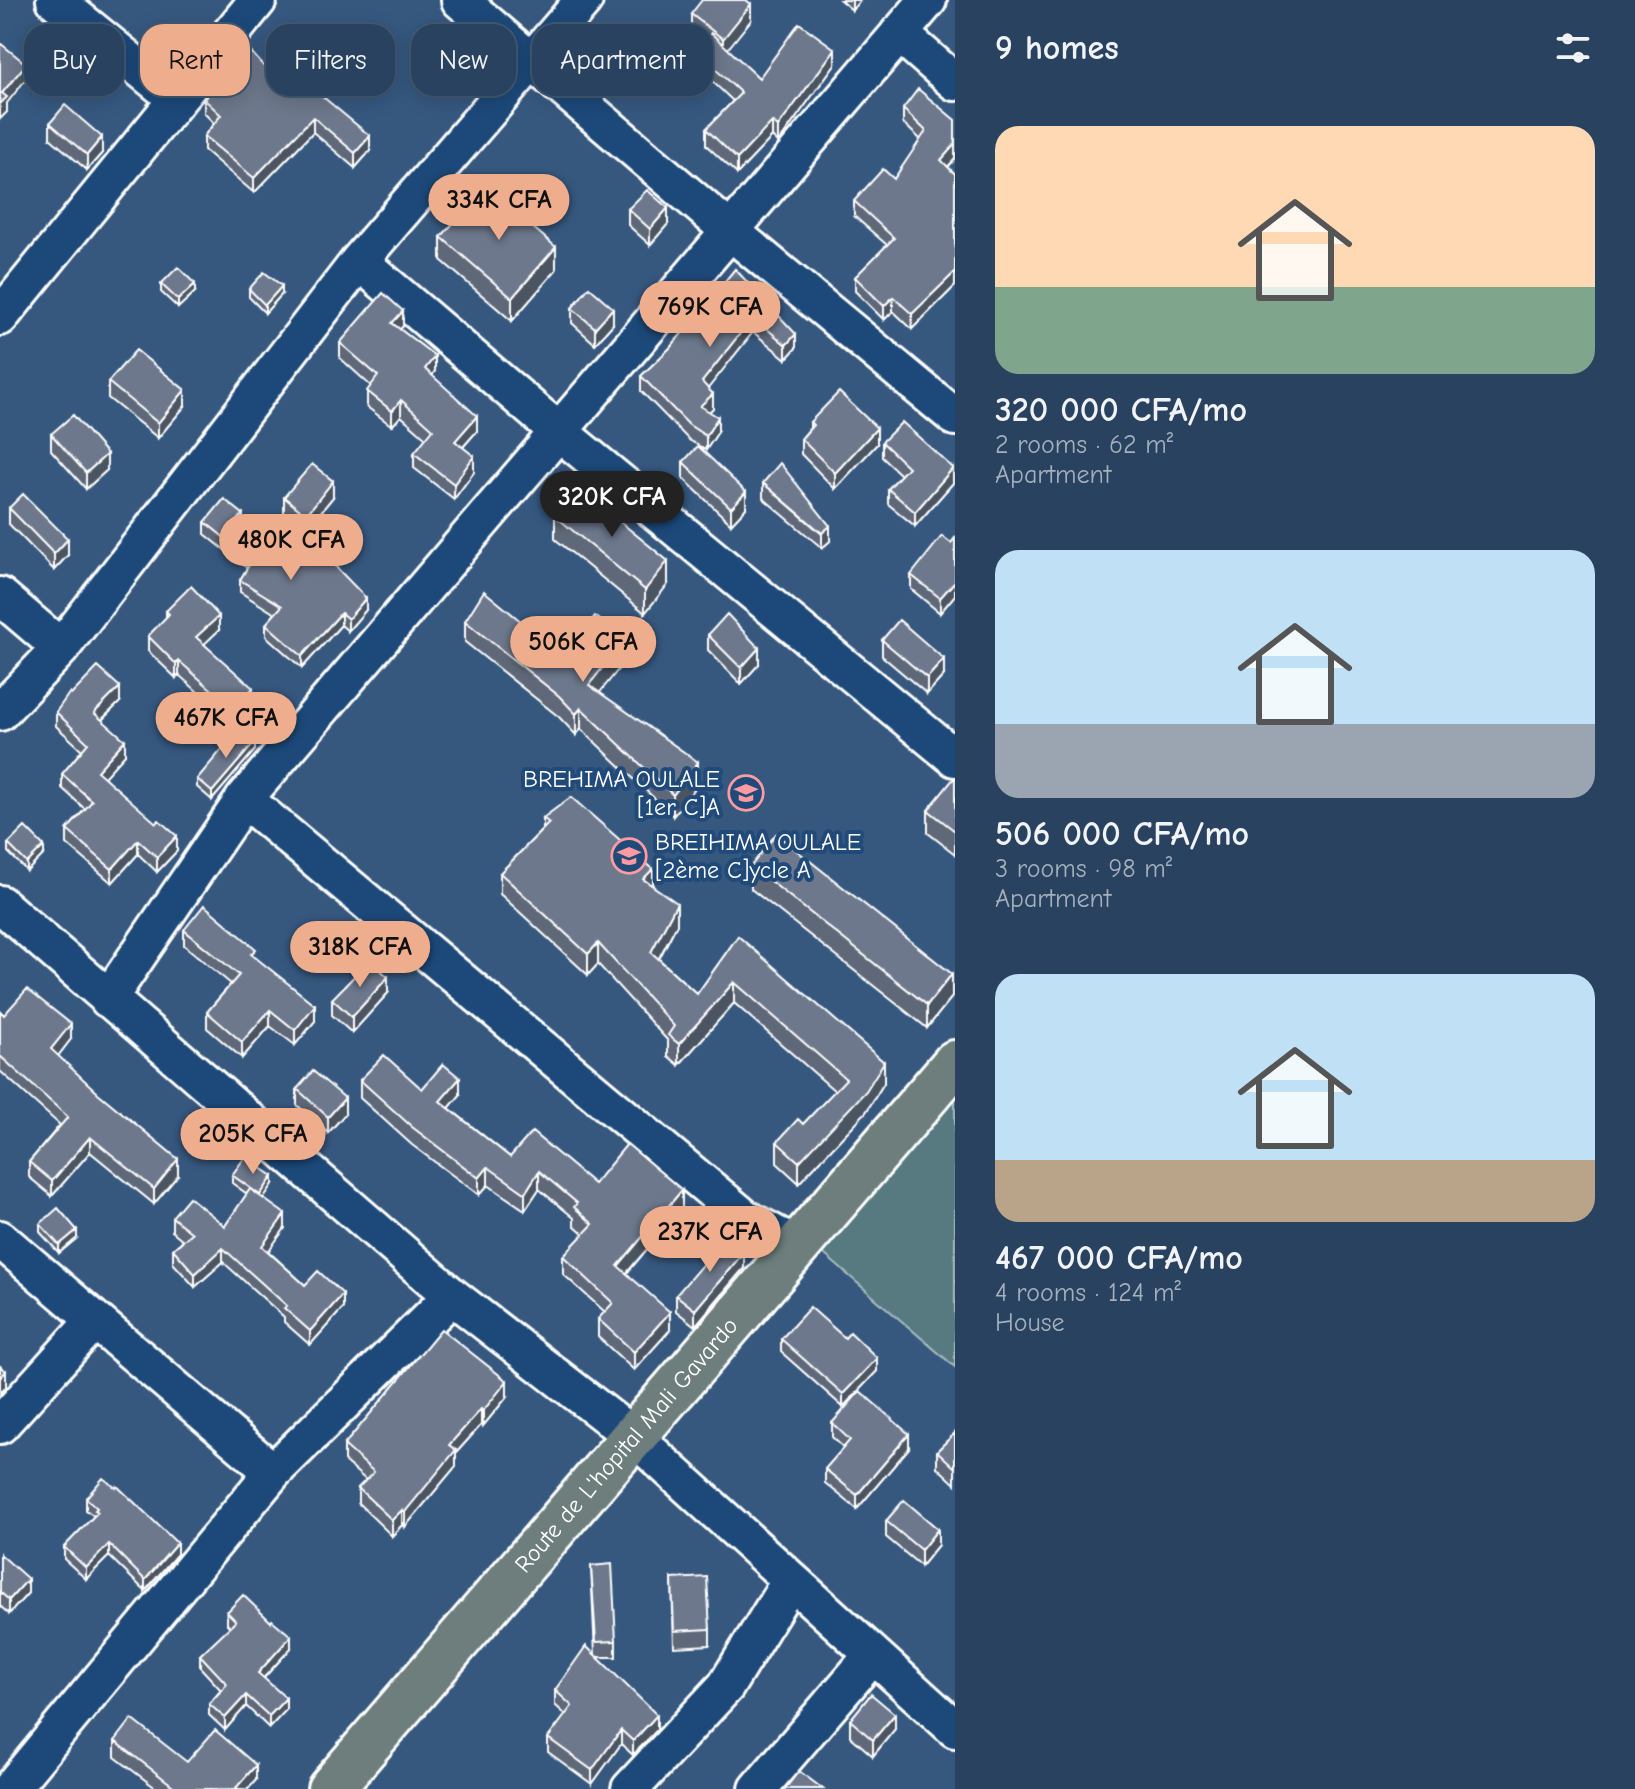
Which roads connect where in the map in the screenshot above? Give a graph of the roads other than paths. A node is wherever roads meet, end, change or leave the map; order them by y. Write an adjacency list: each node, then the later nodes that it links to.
1 (55, 0): 9 (street)
2 (258, 0): 9 (street)
3 (460, 0): 7 (street)
4 (584, 0): 7 (street)
5 (928, 0): 6 (street)
6 (899, 33): 8 (street); 10 (street)
7 (531, 61): 10 (street); 11 (street)
8 (955, 82)
9 (176, 98): 12 (street)
10 (729, 230): 13 (street); 14 (street)
11 (359, 261): 14 (street); 16 (street)
12 (0, 317)
13 (955, 417)
14 (558, 431): 18 (street); 19 (street)
15 (0, 596): 16 (street)
16 (61, 648): 17 (street)
17 (0, 712)
18 (955, 758)
19 (244, 799): 21 (street); 24 (street)
20 (0, 904): 21 (street)
21 (108, 999): 25 (street)
22 (955, 1063): 24 (main road, Route de L'hopital Mali Gavardo)
23 (0, 1239): 26 (street)
24 (797, 1246): 28 (main road, Route de L'hopital Mali Gavardo)
25 (452, 1296): 28 (street); 29 (street)
26 (95, 1320): 27 (street); 29 (street)
27 (0, 1425)
28 (634, 1437): 30 (street); 34 (main road, Route de L'hopital Mali Gavardo)
29 (273, 1472): 33 (street)
30 (791, 1580): 31 (street); 35 (street)
31 (873, 1655): 32 (street); 36 (street)
32 (955, 1729)
33 (10, 1789)
34 (330, 1789)
35 (630, 1789)
36 (758, 1789)

